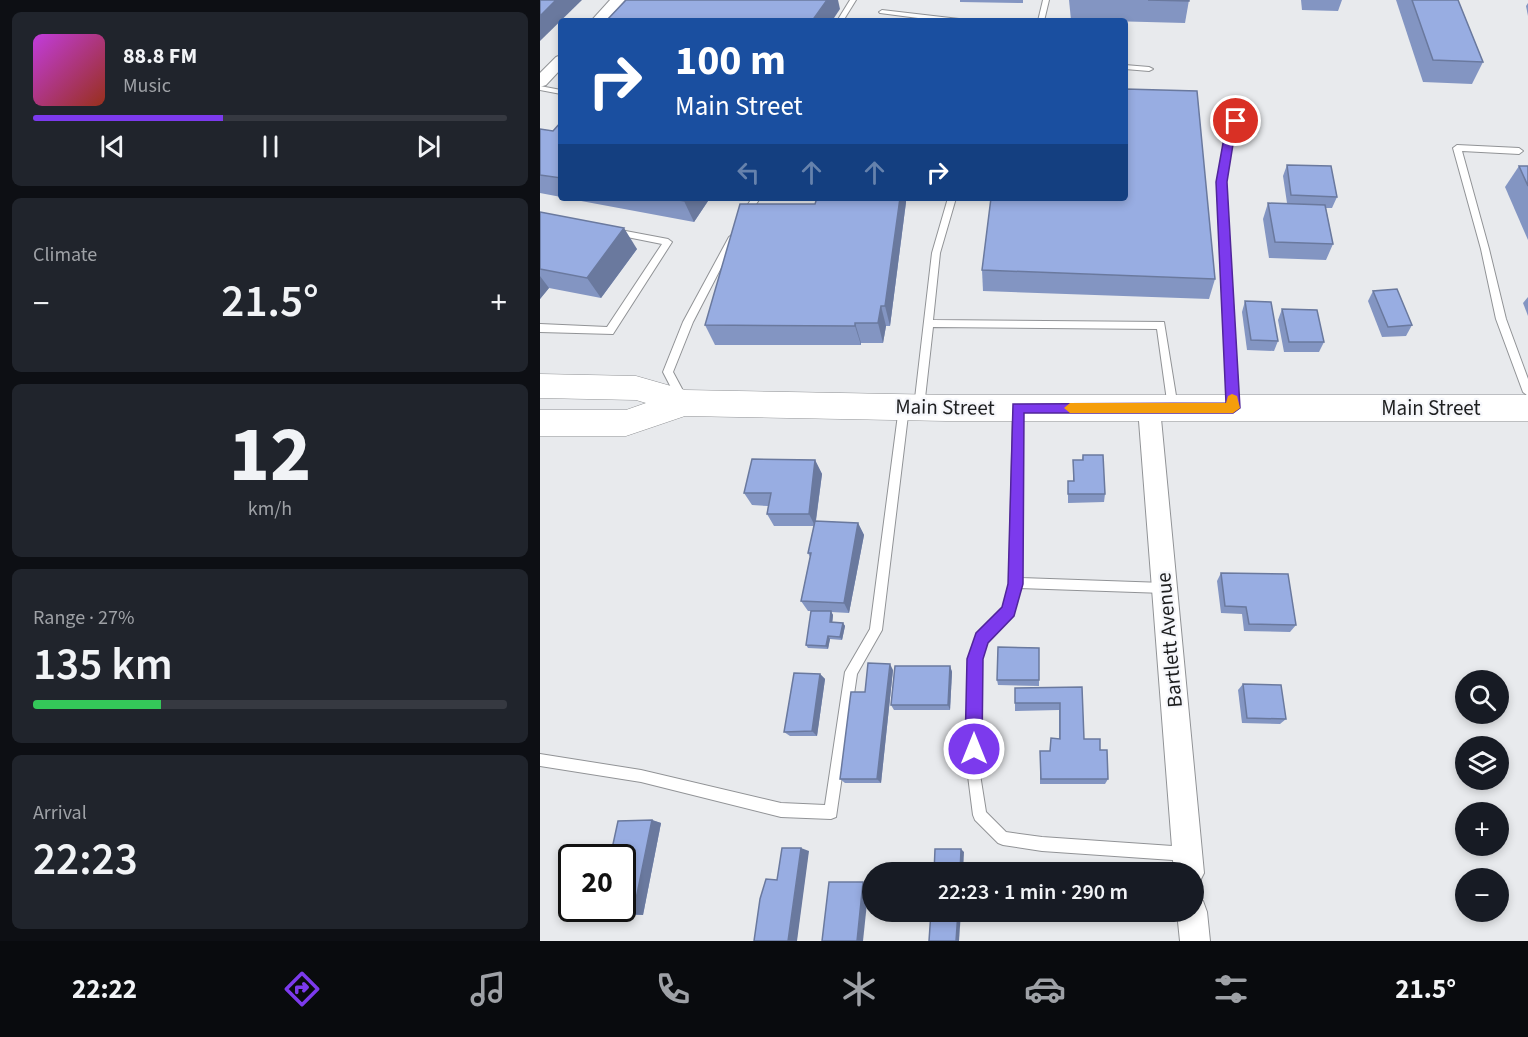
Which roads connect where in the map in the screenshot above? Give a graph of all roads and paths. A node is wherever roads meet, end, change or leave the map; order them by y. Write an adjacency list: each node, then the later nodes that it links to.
1 (618, 0): 5 (street)
2 (853, 0): 6 (lane)
3 (1046, 0): 8 (lane)
4 (882, 12): 7 (lane)
5 (601, 18)
6 (842, 18)
7 (933, 18)
8 (1042, 18)
9 (558, 63): 12 (street)
10 (1128, 67): 11 (lane)
11 (1149, 69)
12 (540, 82)
13 (540, 88): 14 (lane)
14 (558, 91)
15 (1236, 121): 28 (lane)
16 (1519, 151): 23 (lane)
17 (754, 201): 24 (lane)
18 (951, 201): 20 (lane)
19 (610, 231): 21 (lane)
20 (929, 323): 25 (lane); 27 (lane)
21 (540, 328)
22 (540, 386): 24 (main road, Main Street)
23 (1528, 392)
24 (685, 403): 25 (main road, Main Street); 30 (main road, Main Street)
25 (912, 407): 26 (main road, Main Street); 33 (lane)
26 (1018, 408): 27 (main road, Main Street); 31 (lane)
27 (1161, 408): 28 (main road, Main Street); 32 (street, Bartlett Avenue)
28 (1233, 408): 29 (main road, Main Street)
29 (1528, 408)
30 (540, 423)
31 (1015, 584): 32 (lane); 34 (lane)
32 (1164, 588): 35 (street, Bartlett Avenue)
33 (540, 760)
34 (1173, 862)
35 (1188, 862)
36 (1193, 922): 37 (street)
37 (1195, 941)

